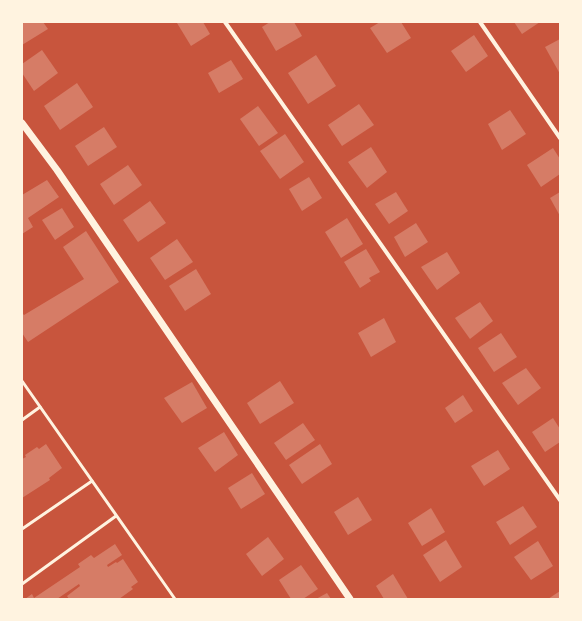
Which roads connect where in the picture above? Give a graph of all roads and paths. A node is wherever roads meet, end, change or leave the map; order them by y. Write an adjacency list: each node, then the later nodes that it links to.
1 (225, 22): 9 (street)
2 (480, 22): 4 (street)
3 (22, 123): 14 (street)
4 (560, 138)
5 (22, 381): 6 (lane)
6 (40, 407): 7 (lane); 8 (lane)
7 (22, 420)
8 (92, 481): 10 (lane); 11 (lane)
9 (560, 500)
10 (116, 516): 12 (lane); 13 (lane)
11 (22, 529)
12 (22, 584)
13 (175, 599)
14 (350, 599)

